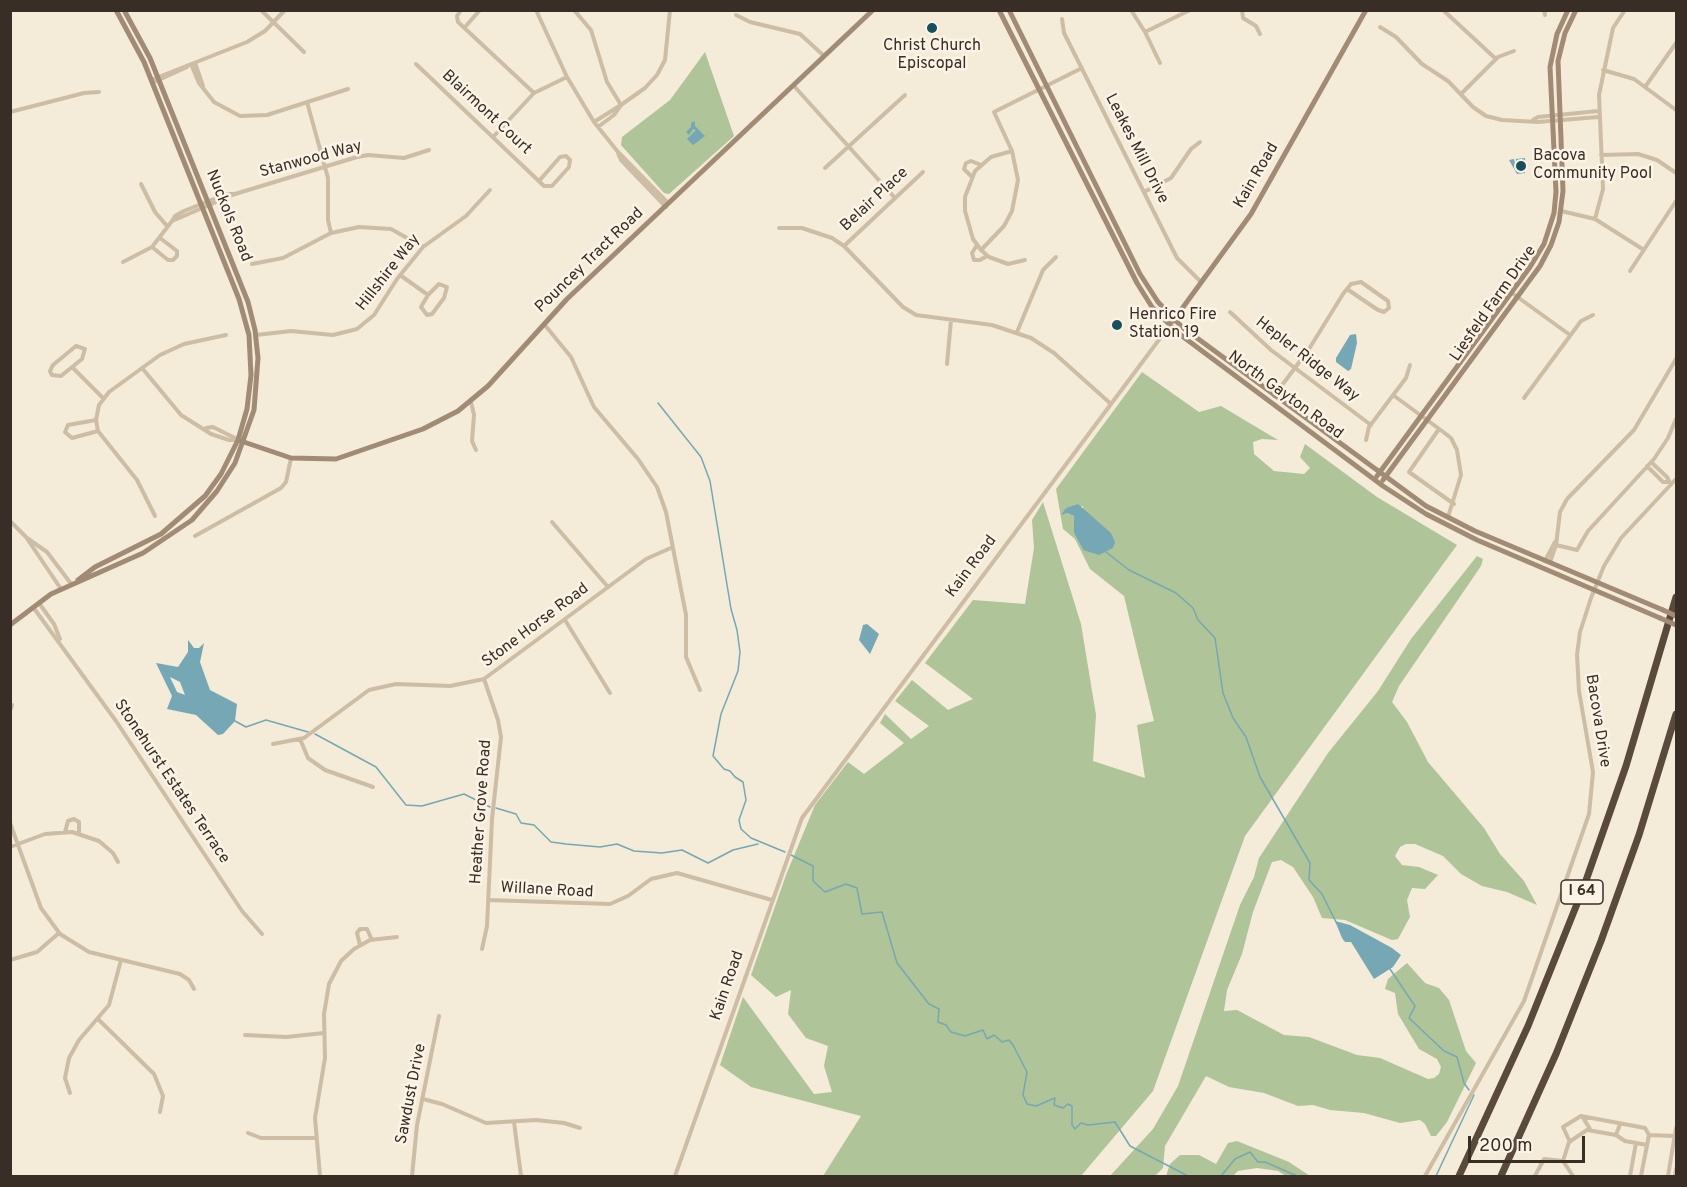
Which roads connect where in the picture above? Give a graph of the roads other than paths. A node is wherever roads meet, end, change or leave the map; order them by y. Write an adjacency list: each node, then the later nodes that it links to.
1 (116, 10): 40 (main road, Nuckols Road)
2 (124, 10): 39 (main road, Nuckols Road)
3 (261, 10): 23 (street)
4 (285, 10): 23 (street)
5 (461, 10): 24 (street)
6 (480, 10): 24 (street)
7 (536, 10): 38 (street)
8 (574, 10): 51 (street)
9 (670, 10): 51 (street)
10 (873, 10): 31 (main road, Pouncey Tract Road)
11 (999, 10): 45 (main road, North Gayton Road)
12 (1009, 10): 42 (main road, North Gayton Road)
13 (1131, 10): 26 (street)
14 (1190, 10): 26 (street)
15 (1242, 10): 27 (street)
16 (1366, 10): 98 (main road, Kain Road)
17 (1443, 10): 32 (street)
18 (1568, 10): 55 (main road, Liesfeld Farm Drive)
19 (1576, 10): 55 (main road, Liesfeld Farm Drive)
20 (1625, 10): 37 (street)
21 (736, 15): 31 (street)
22 (1062, 19): 36 (street, Leakes Mill Drive)
23 (274, 22): 30 (street); 33 (street)
24 (465, 27): 47 (street)
25 (1380, 27): 48 (street)
26 (1144, 32): 35 (street)
27 (1260, 34)
28 (1677, 43): 43 (street)
29 (1514, 51): 32 (street)
30 (304, 52)
31 (823, 55): 41 (main road, Pouncey Tract Road)
32 (1496, 59): 48 (street)
33 (193, 63): 39 (street); 50 (street)
34 (416, 63): 58 (street, Blairmont Court)
35 (1160, 63)
36 (1082, 68): 42 (street); 73 (street, Leakes Mill Drive)
37 (1603, 70): 43 (street); 54 (street)
38 (567, 77): 47 (street); 56 (street)
39 (158, 78): 40 (street); 76 (main road, Nuckols Road)
40 (151, 80): 77 (main road, Nuckols Road)
41 (794, 86): 60 (street); 78 (main road, Pouncey Tract Road)
42 (1047, 86): 45 (street); 104 (main road, North Gayton Road)
43 (1645, 87): 52 (street)
44 (348, 89): 50 (street)
45 (1039, 90): 62 (street); 107 (main road, North Gayton Road)
46 (99, 92): 53 (street)
47 (534, 93): 58 (street)
48 (1461, 94): 55 (street)
49 (905, 95): 60 (street)
50 (307, 102): 65 (street)
51 (621, 105): 56 (street); 57 (street)
52 (1677, 110)
53 (10, 112)
54 (1598, 114): 55 (street); 63 (street)
55 (1556, 118): 79 (main road, Liesfeld Farm Drive); 101 (main road, Liesfeld Farm Drive)
56 (594, 122): 57 (street)
57 (598, 127): 78 (street)
58 (494, 136): 70 (street, Blairmont Court)
59 (1200, 142): 73 (street)
60 (848, 147): 66 (street); 74 (street)
61 (429, 150): 65 (street, Stanwood Way)
62 (1012, 151): 64 (street); 89 (street)
63 (1601, 155): 68 (street); 80 (street)
64 (981, 165): 69 (street); 69 (street)
65 (326, 167): 76 (street, Stanwood Way); 83 (street)
66 (825, 168)
67 (923, 172): 74 (street, Belair Place)
68 (1677, 173)
69 (972, 177): 85 (street)
70 (539, 180): 70 (street)
71 (141, 184): 81 (street)
72 (490, 190): 88 (street, Hillshire Way)
73 (1144, 192): 98 (street, Leakes Mill Drive)
74 (895, 198): 86 (street, Belair Place)
75 (1677, 201): 90 (street)
76 (209, 203): 77 (street, Stanwood Way); 110 (main road, Nuckols Road)
77 (202, 206): 81 (street, Stanwood Way); 131 (main road, Nuckols Road)
78 (668, 206): 106 (main road, Pouncey Tract Road)
79 (1561, 211): 80 (street); 101 (main road, Liesfeld Farm Drive)
80 (1595, 219): 90 (street)
81 (167, 226): 84 (street, Stanwood Way)
82 (779, 228): 86 (street)
83 (331, 233): 88 (street); 95 (street)
84 (160, 238): 87 (street, Stanwood Way); 87 (street)
85 (977, 245): 89 (street); 91 (street)
86 (844, 246): 105 (street)
87 (153, 247): 94 (street)
88 (423, 247): 97 (street, Hillshire Way)
89 (981, 250): 91 (street)
90 (1644, 250): 96 (street)
91 (987, 256): 93 (street)
92 (1056, 257): 108 (street)
93 (1025, 260)
94 (123, 262)
95 (252, 264)
96 (1630, 271)
97 (399, 275): 100 (street); 110 (street, Hillshire Way)
98 (1201, 283): 104 (main road, Kain Road)
99 (1347, 289): 99 (street); 117 (street)
100 (428, 295): 100 (street)
101 (1515, 295): 111 (street); 124 (main road, Liesfeld Farm Drive); 127 (main road, Liesfeld Farm Drive)
102 (1230, 312): 117 (street, Hepler Ridge Way)
103 (1593, 315): 111 (street)
104 (1174, 319): 107 (main road, Kain Road); 119 (main road, North Gayton Road)
105 (951, 320): 108 (street); 113 (street)
106 (544, 324): 122 (main road, Pouncey Tract Road); 153 (street)
107 (1170, 325): 123 (street, Kain Road); 141 (main road, North Gayton Road)
108 (1017, 332): 123 (street)
109 (225, 335): 116 (street)
110 (256, 335): 133 (main road, Nuckols Road)
111 (1570, 335): 120 (street)
112 (1677, 359): 152 (street)
113 (947, 364)
114 (1410, 365): 118 (street)
115 (72, 367): 115 (street); 121 (street)
116 (142, 368): 121 (street); 131 (street)
117 (1295, 368): 119 (street); 128 (street, Hepler Ridge Way)
118 (1393, 395): 124 (street); 128 (street)
119 (1274, 396): 139 (main road, North Gayton Road)
120 (1524, 398)
121 (103, 399): 126 (street)
122 (471, 402): 134 (street); 135 (main road, Pouncey Tract Road)
123 (1111, 404): 185 (street, Kain Road)
124 (1421, 416): 127 (street); 139 (main road, Liesfeld Farm Drive)
125 (1677, 419): 136 (street)
126 (96, 420): 130 (street); 130 (street)
127 (1427, 420): 129 (street); 143 (main road, Liesfeld Farm Drive)
128 (1371, 425): 132 (street)
129 (1439, 429): 145 (street); 145 (street)
130 (98, 431): 146 (street)
131 (238, 440): 133 (main road, Pouncey Tract Road); 156 (main road)
132 (1366, 440)
133 (244, 443): 135 (main road, Pouncey Tract Road); 156 (main road)
134 (476, 450)
135 (291, 458): 150 (street)
136 (1651, 462): 137 (street); 138 (street)
137 (1647, 466): 140 (street); 152 (street)
138 (1658, 469): 140 (street); 144 (street)
139 (1379, 474): 141 (main road, Liesfeld Farm Drive); 143 (main road, North Gayton Road)
140 (1654, 474): 144 (street)
141 (1375, 479): 143 (main road, North Gayton Road)
142 (1677, 479): 144 (street, Bacova Drive)
143 (1382, 481): 147 (main road, North Gayton Road); 159 (main road, North Gayton Road)
144 (1670, 483): 155 (street, Bacova Drive)
145 (1454, 504): 147 (street)
146 (155, 516)
147 (1447, 518): 154 (main road, North Gayton Road)
148 (10, 520): 151 (street)
149 (552, 522): 157 (street)
150 (195, 536)
151 (26, 537): 156 (street); 158 (street)
152 (1556, 543): 154 (street)
153 (673, 547): 157 (street, Stone Horse Road); 169 (street)
154 (1547, 562): 155 (main road, North Gayton Road)
155 (1597, 583): 159 (street, Bacova Drive); 163 (main road, North Gayton Road, bridge)
156 (72, 585): 158 (main road)
157 (608, 587): 164 (street, Stone Horse Road)
158 (61, 589): 161 (main road)
159 (1594, 590): 166 (main road, North Gayton Road, bridge); 222 (street, Bacova Drive)
160 (1677, 597): 223 (highway, I 64)
161 (39, 603): 162 (main road); 167 (street, Stonehurst Estates Terrace)
162 (33, 607): 165 (main road); 167 (street, Stonehurst Estates Terrace)
163 (1677, 616)
164 (565, 620): 168 (street, Stone Horse Road); 170 (street)
165 (10, 625)
166 (1677, 625)
167 (61, 642): 187 (street, Stonehurst Estates Terrace)
168 (484, 679): 174 (street, Stone Horse Road); 184 (street, Heather Grove Road)
169 (700, 690)
170 (610, 693)
171 (12, 705): 172 (street)
172 (10, 711)
173 (1677, 714): 224 (highway, I 64)
174 (300, 739): 175 (street, Stone Horse Road); 176 (street)
175 (273, 744)
176 (373, 787)
177 (10, 823): 181 (street)
178 (65, 832): 179 (street); 179 (street); 181 (street)
179 (79, 834): 183 (street)
180 (10, 835): 181 (street)
181 (16, 845): 182 (street); 186 (street)
182 (10, 847)
183 (117, 862)
184 (488, 900): 185 (street, Willane Road); 191 (street, Heather Grove Road)
185 (772, 900): 221 (street, Kain Road)
186 (60, 933): 192 (street); 193 (street)
187 (262, 934)
188 (397, 937): 189 (street)
189 (372, 940): 190 (street); 190 (street)
190 (360, 945): 197 (street)
191 (482, 949)
192 (10, 960)
193 (121, 960): 194 (street); 196 (street)
194 (194, 989)
195 (439, 1016): 200 (street, Sawdust Drive)
196 (99, 1020): 199 (street); 201 (street)
197 (324, 1033): 198 (street); 212 (street)
198 (245, 1035)
199 (70, 1093)
200 (423, 1099): 203 (street); 219 (street, Sawdust Drive)
201 (160, 1112)
202 (1582, 1116): 204 (street); 207 (street); 213 (street)
203 (514, 1122): 205 (street); 220 (street)
204 (1620, 1124): 209 (street); 210 (street)
205 (580, 1128)
206 (1677, 1128): 211 (street)
207 (1591, 1130): 209 (street); 213 (street)
208 (248, 1133): 212 (street)
209 (1616, 1135): 214 (street)
210 (1649, 1135): 211 (street); 215 (street)
211 (1676, 1136): 229 (street)
212 (317, 1138): 218 (street)
213 (1570, 1142): 216 (street)
214 (1636, 1143): 215 (street); 227 (street)
215 (1647, 1144): 228 (street)
216 (1563, 1161): 225 (street); 226 (street)
217 (1677, 1169): 230 (street)
218 (320, 1176)
219 (412, 1176)
220 (521, 1176)
221 (675, 1176)
222 (1425, 1176)
223 (1459, 1176)
224 (1502, 1176)
225 (1535, 1176)
226 (1573, 1176)
227 (1630, 1176)
228 (1641, 1176)
229 (1668, 1176)
230 (1675, 1176)

